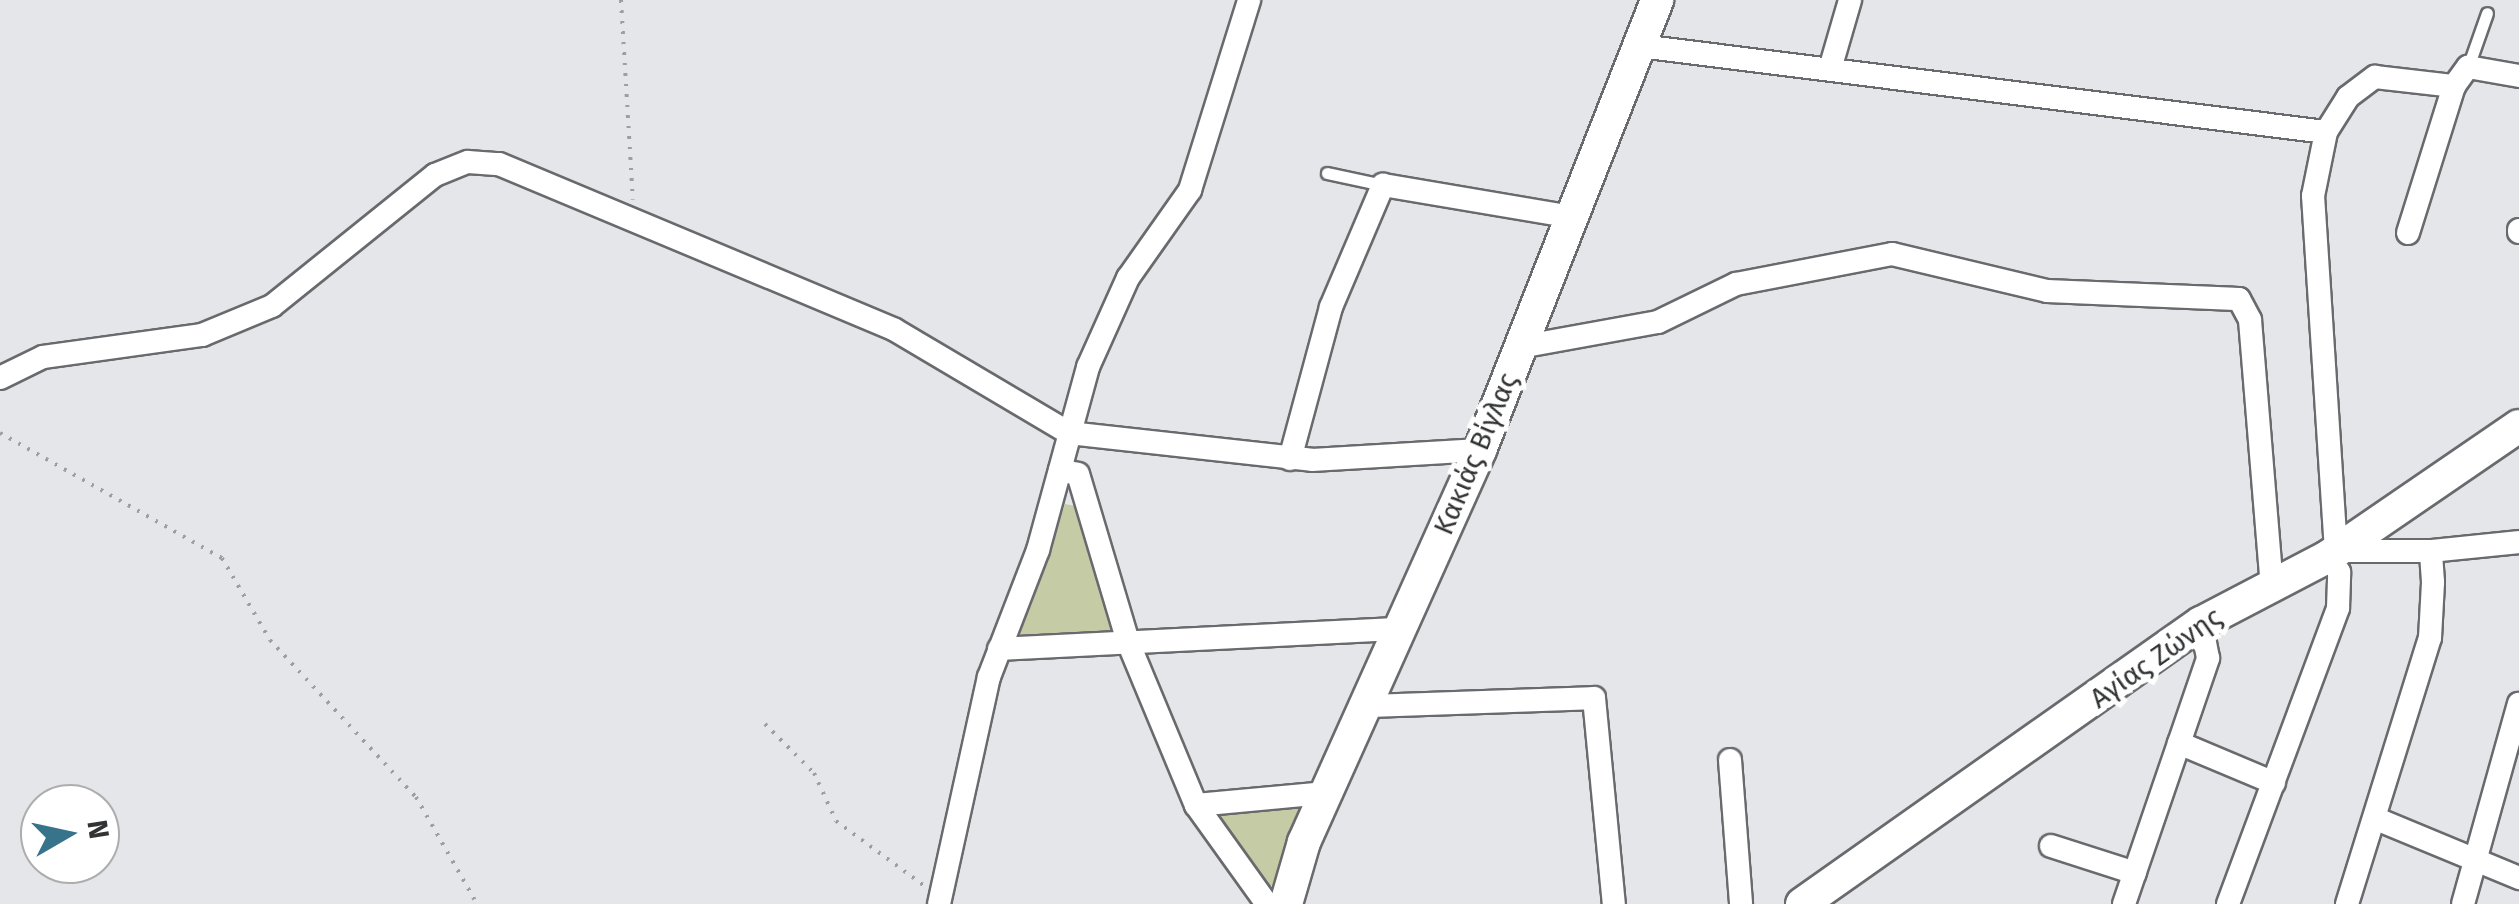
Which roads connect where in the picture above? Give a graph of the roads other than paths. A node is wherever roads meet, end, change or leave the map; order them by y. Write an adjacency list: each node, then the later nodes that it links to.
1 (1249, 0): 17 (street)
2 (1657, 0): 5 (street, Κακιάς Βίγλας)
3 (1850, 0): 6 (street)
4 (2488, 13): 8 (lane)
5 (1640, 46): 6 (street); 12 (street, Κακιάς Βίγλας)
6 (1830, 69): 9 (street)
7 (2519, 76): 8 (street)
8 (2461, 77): 9 (street); 13 (street)
9 (2326, 132): 23 (street)
10 (1327, 173): 11 (lane)
11 (1383, 185): 12 (street); 19 (street)
12 (1573, 217): 14 (street, Κακιάς Βίγλας)
13 (2408, 233)
14 (1520, 347): 18 (street, Κακιάς Βίγλας); 24 (street)
15 (0, 378): 17 (street)
16 (2519, 426): 23 (street, Αγίας Ζώνης)
17 (1078, 436): 19 (street); 20 (street)
18 (1480, 450): 19 (street); 26 (street, Κακιάς Βίγλας)
19 (1290, 458)
20 (1069, 472): 27 (street); 28 (street)
21 (2519, 542): 22 (street)
22 (2431, 551): 23 (street); 36 (street)
23 (2332, 554): 24 (street, Αγίας Ζώνης); 33 (street)
24 (2272, 584): 25 (street, Αγίας Ζώνης)
25 (2202, 624): 31 (street); 46 (street, Αγίας Ζώνης)
26 (1400, 629): 27 (street); 30 (street, Κακιάς Βίγλας)
27 (1128, 642): 28 (street); 35 (street)
28 (999, 649): 41 (street)
29 (2519, 704): 38 (street)
30 (1366, 706): 34 (street, Κακιάς Βίγλας); 44 (street)
31 (2179, 743): 33 (street); 39 (street)
32 (1730, 760): 45 (street)
33 (2274, 782): 48 (street)
34 (1326, 793): 35 (street); 43 (street, Κακιάς Βίγλας)
35 (1196, 804): 42 (street)
36 (2379, 820): 38 (street); 49 (street)
37 (2051, 846): 39 (street)
38 (2480, 862): 40 (street); 50 (street)
39 (2136, 873): 47 (street)
40 (2519, 878)
41 (940, 898)
42 (1268, 904)
43 (1286, 904)
44 (1614, 904)
45 (1741, 904)
46 (1802, 904)
47 (2124, 904)
48 (2228, 904)
49 (2347, 904)
50 (2463, 904)

